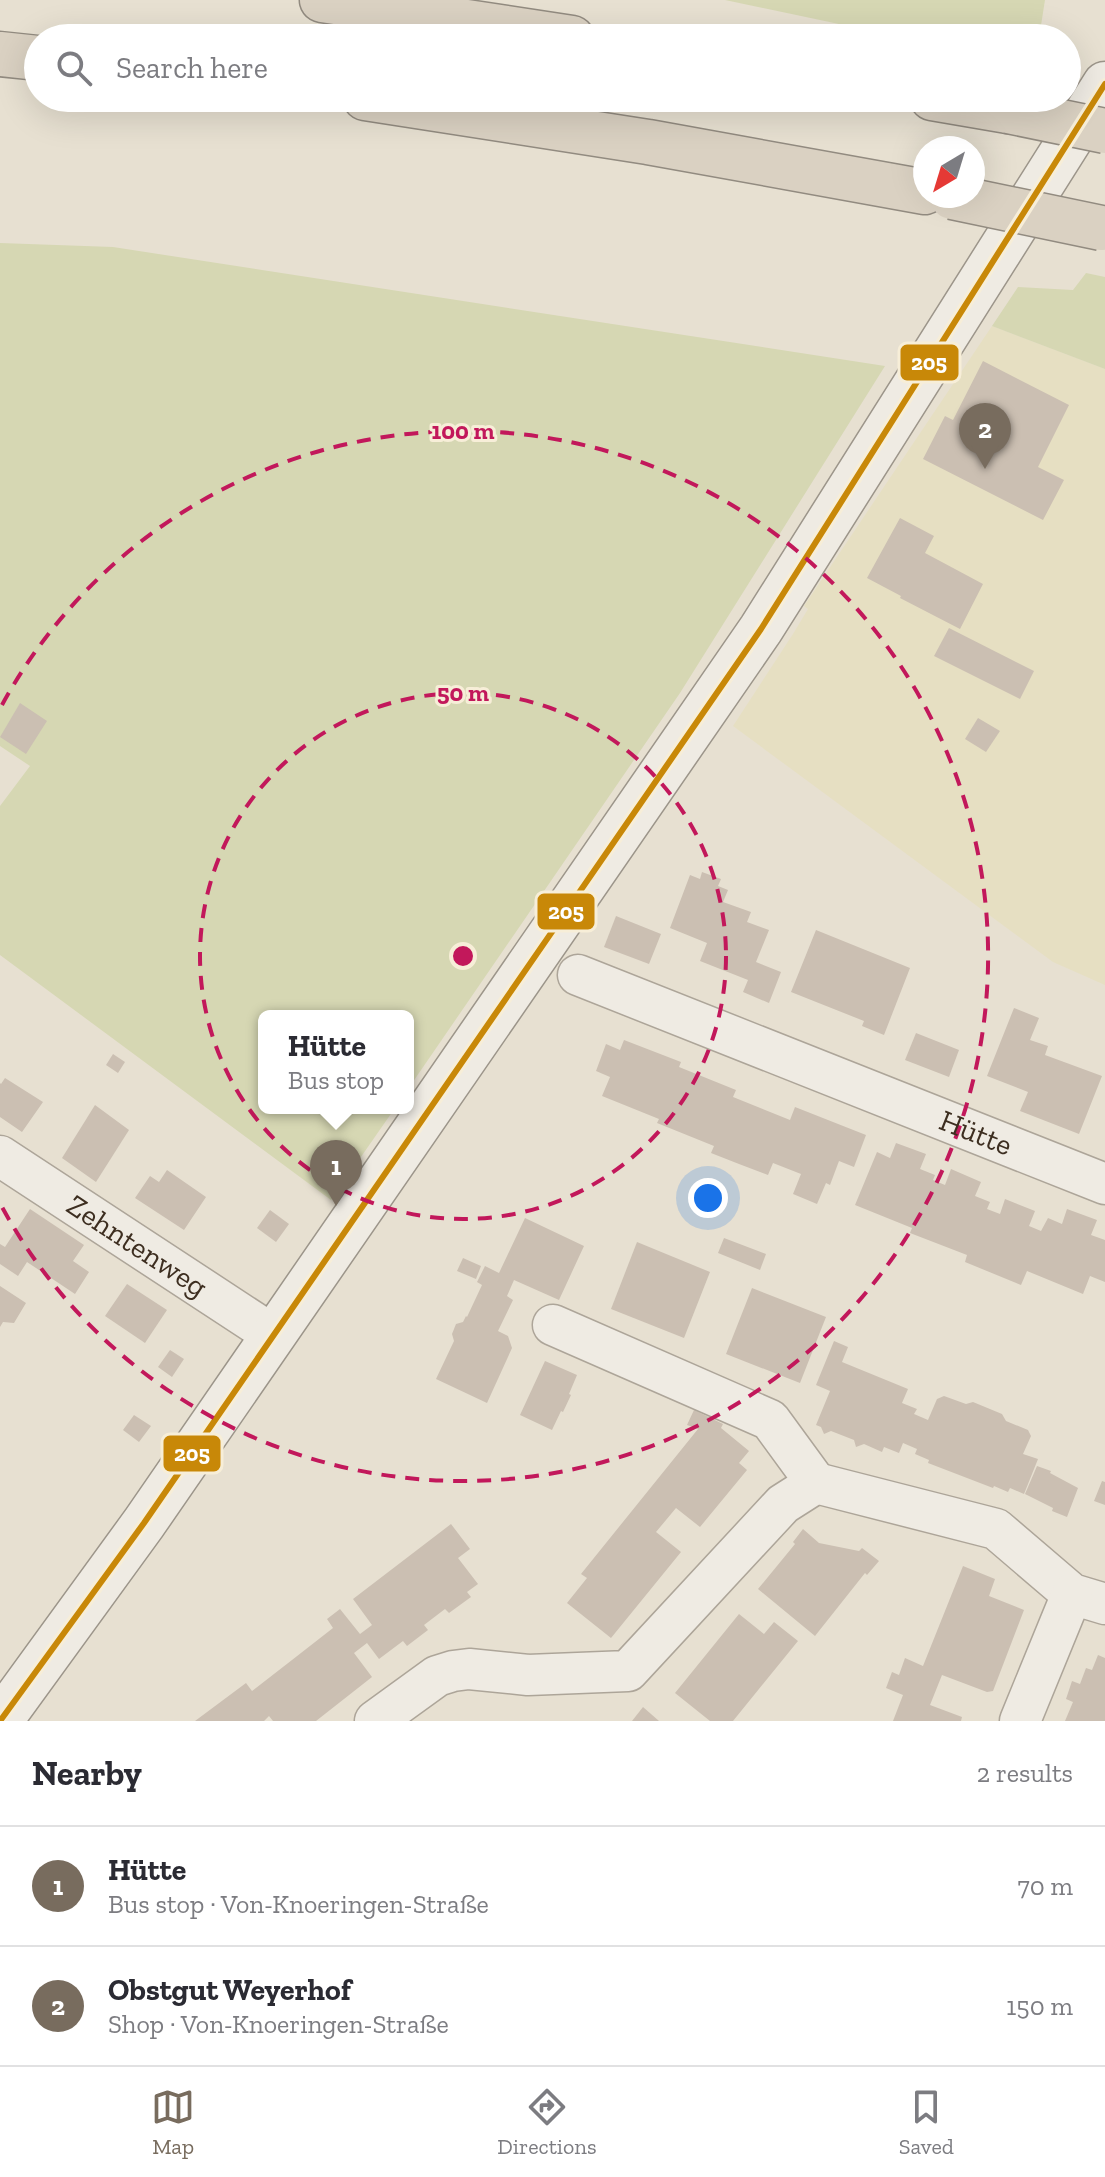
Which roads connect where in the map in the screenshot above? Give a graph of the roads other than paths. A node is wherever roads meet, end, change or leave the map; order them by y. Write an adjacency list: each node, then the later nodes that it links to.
1 (322, 0): 2 (highway)
2 (480, 24)
3 (0, 54): 4 (highway)
4 (24, 57)
5 (1105, 84): 16 (main road)
6 (455, 112): 9 (highway)
7 (1013, 112): 8 (highway, bridge)
8 (1105, 131)
9 (913, 190)
10 (985, 204): 11 (highway, bridge)
11 (1103, 229)
12 (578, 975): 14 (street, Hütte)
13 (0, 1156): 16 (street, Zehntenweg)
14 (1105, 1184)
15 (553, 1325): 17 (street)
16 (273, 1335): 19 (main road)
17 (816, 1483): 18 (street); 20 (street)
18 (1089, 1599): 21 (street)
19 (0, 1721)
20 (375, 1721)
21 (1020, 1721)

